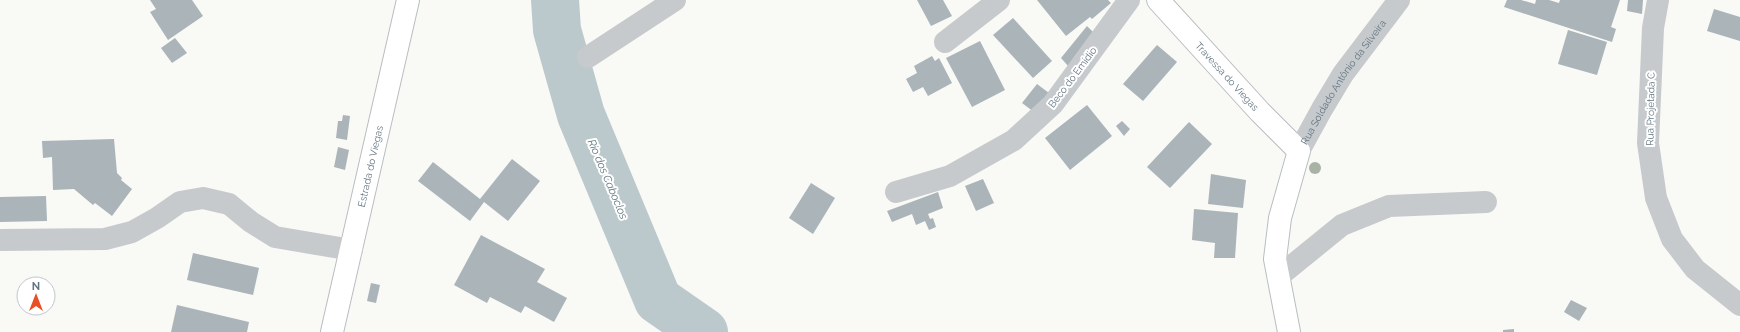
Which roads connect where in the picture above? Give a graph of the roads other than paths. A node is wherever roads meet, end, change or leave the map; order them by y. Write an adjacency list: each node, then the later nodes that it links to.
1 (408, 0): 14 (street, Estrada do Viegas)
2 (675, 0): 9 (street)
3 (999, 0): 8 (street)
4 (1129, 0): 11 (street, Beco do Emídio)
5 (1158, 0): 10 (street, Travessa do Viegas)
6 (1399, 0): 10 (street, Rua Soldado Antônio da Silveira)
7 (1658, 0): 16 (street, Rua Projetada C)
8 (945, 42)
9 (588, 57)
10 (1299, 151): 15 (street, Rua Soldado Antônio da Silveira)
11 (896, 192)
12 (1486, 202): 15 (street)
13 (0, 240): 14 (street)
14 (352, 250): 17 (street, Estrada do Viegas)
15 (1278, 277): 18 (street, Rua Soldado Antônio da Silveira)
16 (1740, 305)
17 (332, 332)
18 (1290, 332)

